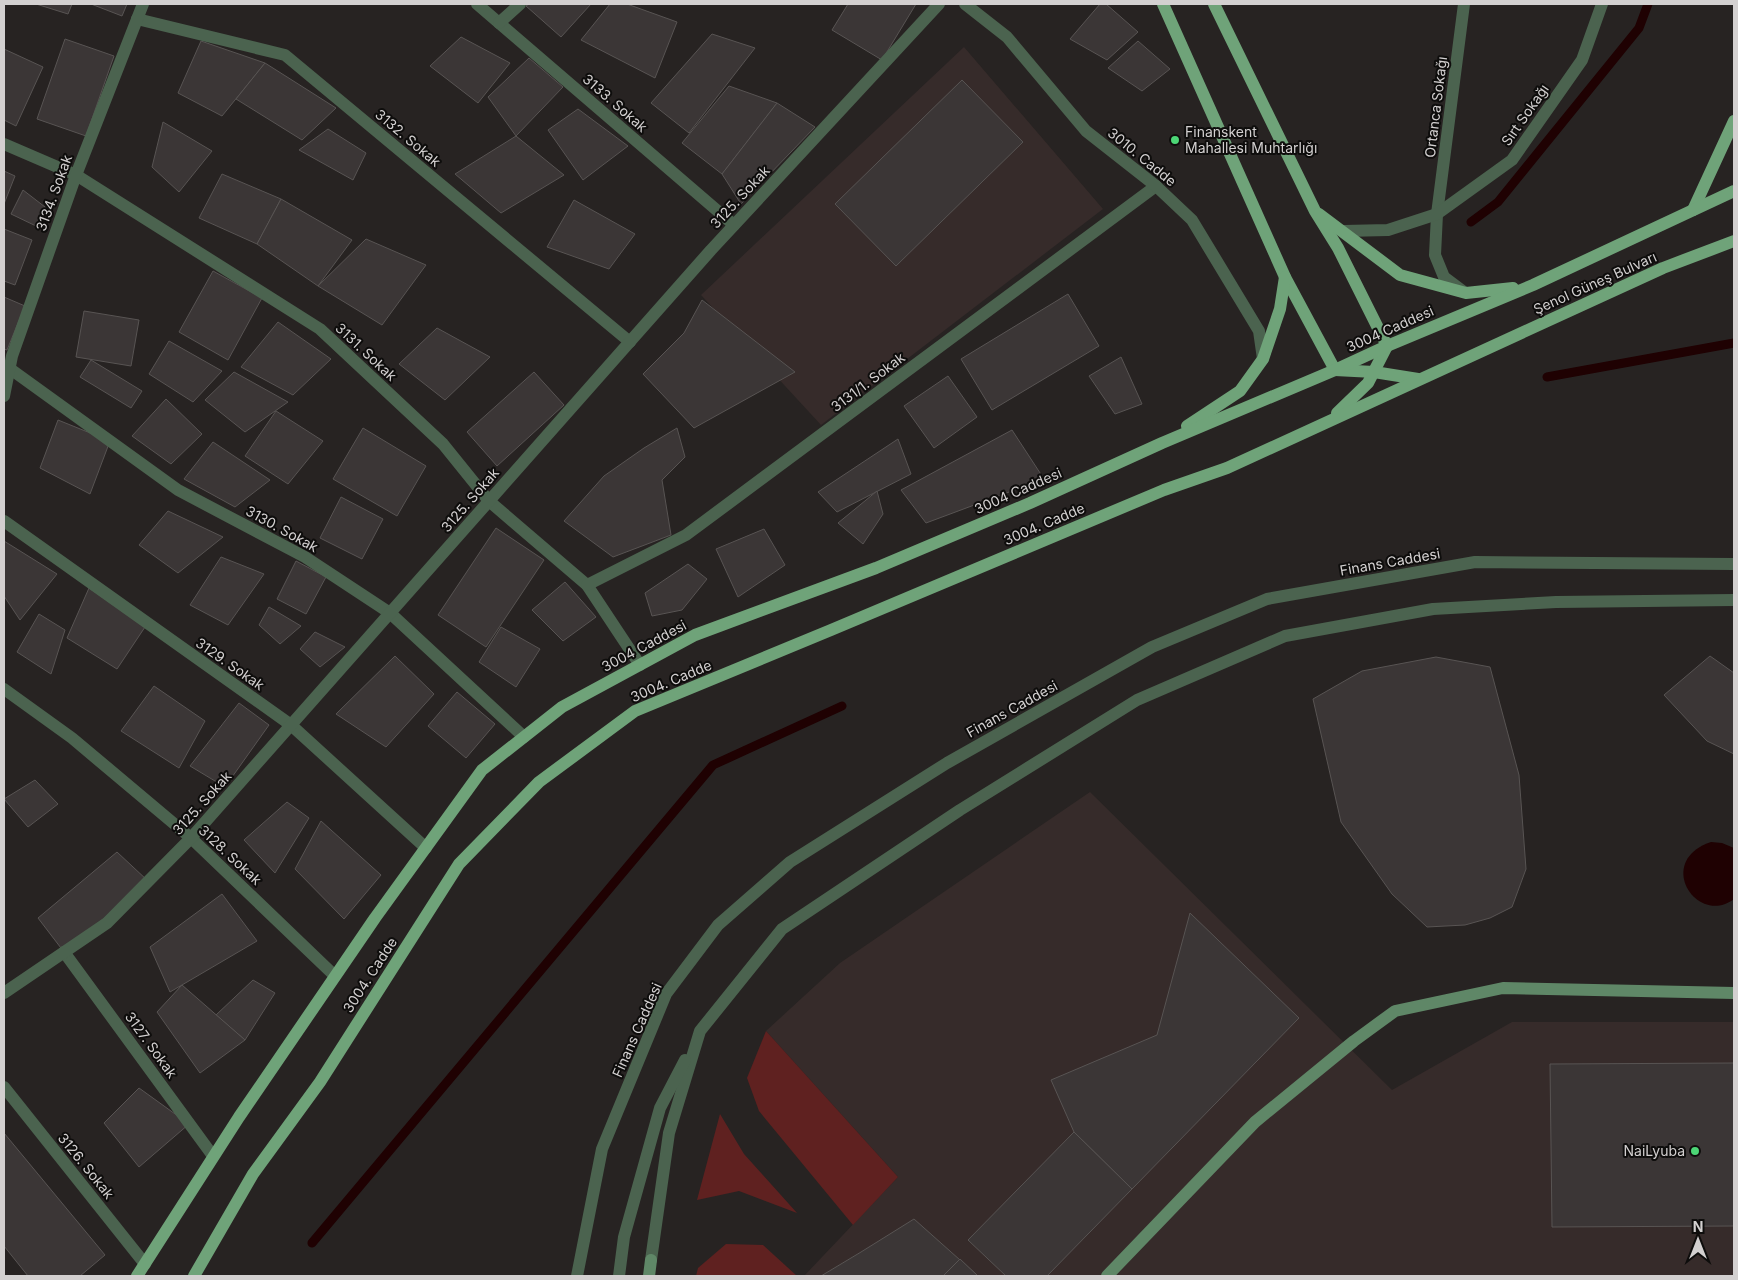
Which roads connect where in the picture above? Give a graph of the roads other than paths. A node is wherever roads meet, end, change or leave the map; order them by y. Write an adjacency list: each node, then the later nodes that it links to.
1 (143, 4): 10 (street, 3134. Sokak)
2 (477, 4): 11 (street, 3133. Sokak)
3 (520, 4): 11 (street)
4 (939, 4): 20 (street, 3125. Sokak)
5 (965, 4): 15 (street, 3010. Cadde)
6 (1163, 4): 23 (main road)
7 (1214, 4): 18 (main road)
8 (1464, 4): 19 (street, Ortanca Sokağı)
9 (1602, 4): 19 (street, Sırt Sokağı)
10 (137, 19): 14 (street, 3134. Sokak); 26 (street, 3132. Sokak)
11 (499, 23): 20 (street, 3133. Sokak)
12 (1734, 121): 17 (main road)
13 (4, 144): 14 (street, 3131. Sokak)
14 (76, 175): 29 (street, 3134. Sokak); 36 (street, 3131. Sokak)
15 (1156, 186): 28 (street, 3010. Cadde); 39 (street, 3131/1. Sokak)
16 (1734, 191): 17 (main road, Şenol Güneş Bulvarı)
17 (1693, 210): 24 (main road, Şenol Güneş Bulvarı)
18 (1315, 211): 21 (main road); 27 (main road)
19 (1437, 214): 21 (street, Sırt Sokağı); 25 (street, Ortanca Sokağı)
20 (734, 225): 26 (street, 3125. Sokak)
21 (1344, 231): 25 (main road)
22 (1734, 241): 32 (main road, Şenol Güneş Bulvarı)
23 (1285, 277): 28 (main road); 30 (main road)
24 (1533, 285): 25 (main road); 27 (main road, 3004 Caddesi)
25 (1466, 293)
26 (630, 342): 36 (street, 3125. Sokak)
27 (1387, 346): 30 (main road, 3004 Caddesi); 31 (main road)
28 (1263, 359): 35 (main road)
29 (10, 368): 33 (street, 3134. Sokak); 41 (street, 3130. Sokak)
30 (1335, 370): 31 (main road); 35 (main road, 3004 Caddesi)
31 (1374, 372): 32 (main road); 34 (main road)
32 (1418, 379): 34 (main road)
33 (4, 396)
34 (1330, 420): 58 (main road, 3004. Cadde)
35 (1162, 443): 42 (main road, 3004 Caddesi)
36 (489, 501): 39 (street, 3131. Sokak); 41 (street, 3125. Sokak)
37 (4, 521): 44 (street, 3129. Sokak)
38 (1734, 564): 59 (street, Finans Caddesi)
39 (587, 585): 42 (street, 3131. Sokak)
40 (1734, 600): 52 (street)
41 (390, 612): 44 (street, 3125. Sokak); 45 (street, 3130. Sokak)
42 (640, 665): 45 (main road, 3004 Caddesi)
43 (4, 689): 46 (street, 3128. Sokak)
44 (290, 725): 46 (street, 3125. Sokak); 47 (street, 3129. Sokak)
45 (524, 737): 47 (main road, 3004. Cadde)
46 (191, 838): 48 (street, 3125. Sokak); 49 (street, 3128. Sokak)
47 (426, 848): 49 (main road, 3004. Cadde)
48 (64, 952): 50 (street, 3125. Sokak); 54 (street, 3127. Sokak)
49 (335, 976): 54 (main road, 3004. Cadde)
50 (4, 993)
51 (1734, 993): 62 (main road)
52 (700, 1031): 55 (street); 60 (street)
53 (4, 1087): 56 (street, 3126. Sokak)
54 (213, 1156): 56 (main road, 3004. Cadde)
55 (651, 1260): 61 (main road)
56 (145, 1264): 57 (main road, 3004. Cadde)
57 (137, 1276)
58 (194, 1276)
59 (577, 1276)
60 (619, 1276)
61 (649, 1276)
62 (1107, 1276)

